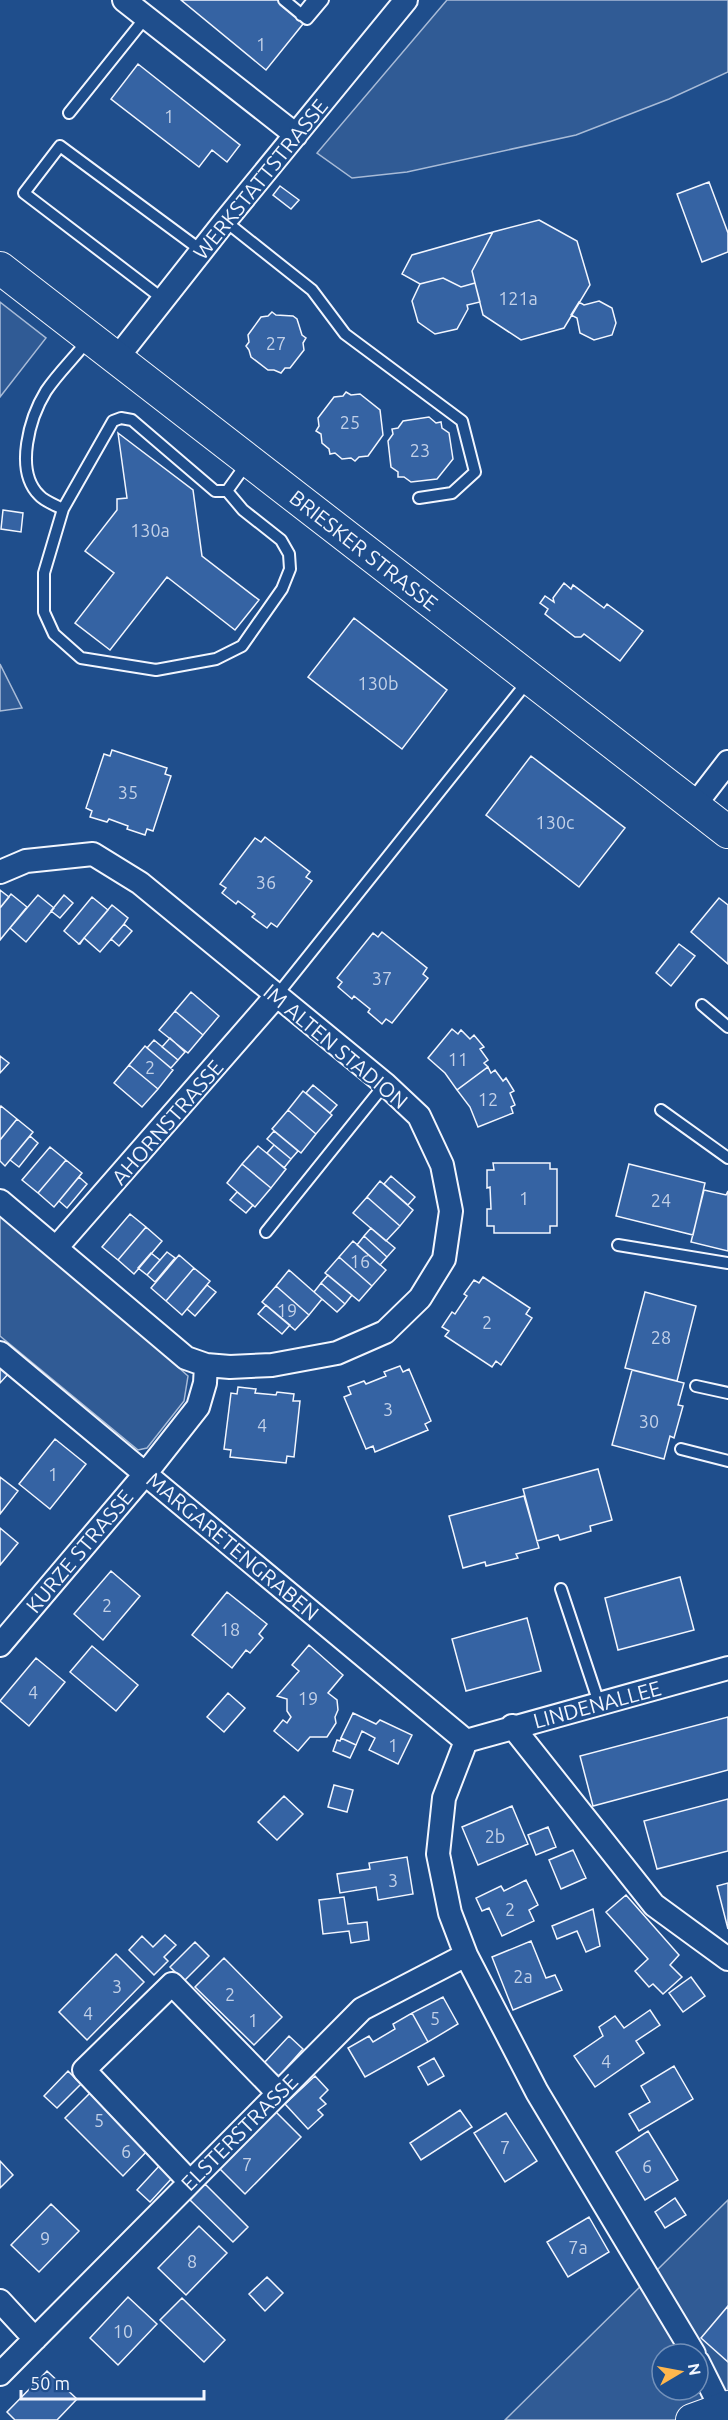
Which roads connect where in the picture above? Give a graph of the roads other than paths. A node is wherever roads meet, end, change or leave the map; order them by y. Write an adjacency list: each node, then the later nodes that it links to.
1 (124, 0): 7 (street)
2 (313, 0): 6 (lane)
3 (323, 0): 6 (lane)
4 (406, 0): 9 (street, WERKSTATTSTRASSE)
5 (290, 2): 6 (lane)
6 (301, 15)
7 (146, 17): 8 (lane); 9 (street)
8 (69, 113)
9 (296, 135): 10 (street, WERKSTATTSTRASSE)
10 (225, 221): 11 (street, WERKSTATTSTRASSE); 18 (lane)
11 (202, 251): 13 (street, WERKSTATTSTRASSE); 13 (lane)
12 (0, 268): 14 (main road, BRIESKER STRASSE)
13 (163, 299): 15 (street, WERKSTATTSTRASSE)
14 (90, 338): 15 (main road, BRIESKER STRASSE); 19 (lane)
15 (117, 358): 16 (main road, BRIESKER STRASSE)
16 (249, 460): 17 (lane); 20 (main road, BRIESKER STRASSE)
17 (227, 491): 19 (lane); 19 (lane)
18 (419, 498)
19 (63, 510)
20 (530, 678): 22 (main road, BRIESKER STRASSE); 25 (lane)
21 (728, 762): 22 (street)
22 (694, 806): 23 (main road, BRIESKER STRASSE)
23 (728, 832)
24 (0, 872): 25 (street, IM ALTEN STADION)
25 (277, 996): 28 (street, IM ALTEN STADION); 34 (street, AHORNSTRASSE)
26 (702, 1005): 27 (lane)
27 (728, 1027)
28 (385, 1084): 32 (lane); 37 (street, IM ALTEN STADION)
29 (662, 1110): 30 (lane)
30 (728, 1158)
31 (0, 1201): 34 (street, IM ALTEN STADION)
32 (266, 1232)
33 (618, 1245): 35 (lane)
34 (56, 1248): 37 (street, IM ALTEN STADION)
35 (728, 1263)
36 (0, 1353): 42 (street, MARGARETENGRABEN)
37 (207, 1365): 42 (street, KURZE STRASSE)
38 (696, 1386): 39 (lane)
39 (728, 1393)
40 (681, 1449): 41 (lane)
41 (728, 1461)
42 (146, 1473): 44 (street, KURZE STRASSE); 48 (street, MARGARETENGRABEN)
43 (561, 1589): 46 (lane)
44 (0, 1645)
45 (728, 1668): 46 (street, LINDENALLEE)
46 (599, 1703): 47 (street, LINDENALLEE)
47 (513, 1726): 48 (street, LINDENALLEE); 50 (street)
48 (466, 1740): 49 (street)
49 (466, 1955): 51 (street, ELSTERSTRASSE); 55 (street)
50 (728, 1959)
51 (278, 2093): 52 (street, ELSTERSTRASSE); 52 (street)
52 (190, 2182): 54 (street, ELSTERSTRASSE)
53 (0, 2301): 54 (street)
54 (36, 2339): 56 (street, ELSTERSTRASSE)
55 (687, 2342)
56 (0, 2374)
57 (710, 2383): 58 (street)
58 (724, 2408): 59 (main road)
59 (692, 2420)

